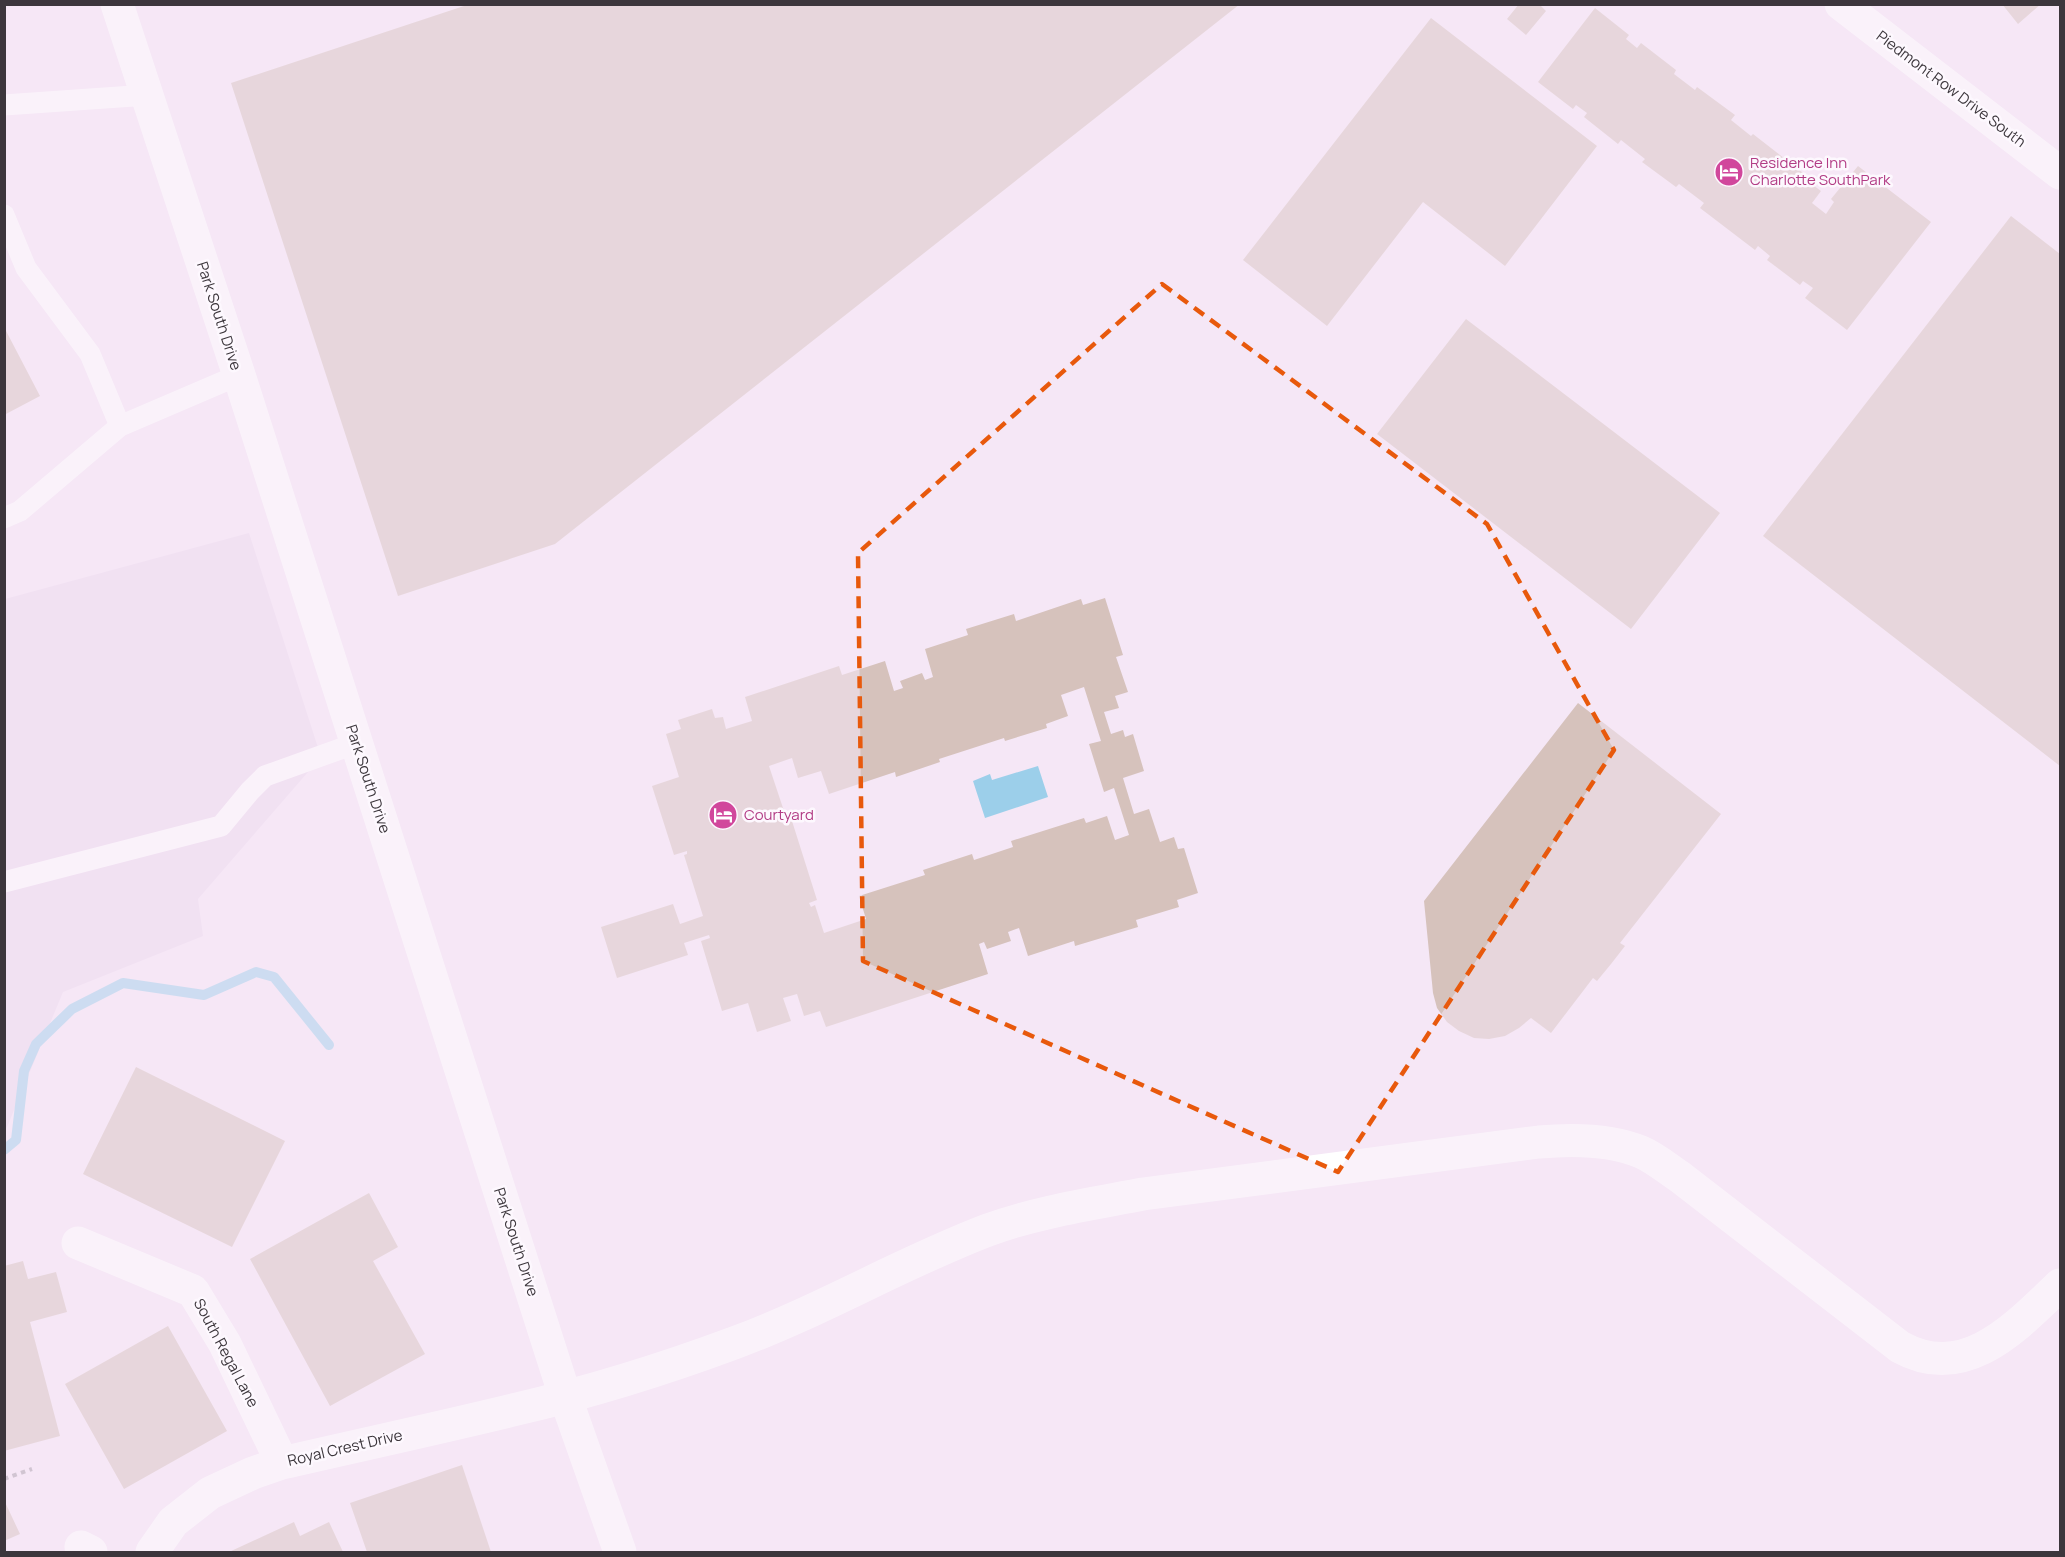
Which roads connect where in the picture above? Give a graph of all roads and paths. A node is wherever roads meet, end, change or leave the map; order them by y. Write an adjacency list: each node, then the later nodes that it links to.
1 (117, 4): 3 (street, Park South Drive)
2 (1841, 4): 5 (street, Piedmont Row Drive South)
3 (148, 95): 4 (lane); 7 (street, Park South Drive)
4 (4, 105)
5 (2061, 173)
6 (4, 215): 8 (lane)
7 (239, 375): 8 (lane); 10 (street, Park South Drive)
8 (120, 426): 9 (lane)
9 (4, 518)
10 (357, 743): 11 (lane); 14 (street, Park South Drive)
11 (4, 882)
12 (78, 1243): 15 (street, South Regal Lane)
13 (2061, 1285): 14 (street, Royal Crest Drive)
14 (566, 1396): 15 (street, Royal Crest Drive); 19 (street, Park South Drive)
15 (282, 1463): 18 (street, Royal Crest Drive)
16 (32, 1469): 17 (path)
17 (4, 1479)
18 (152, 1552)
19 (620, 1552)

